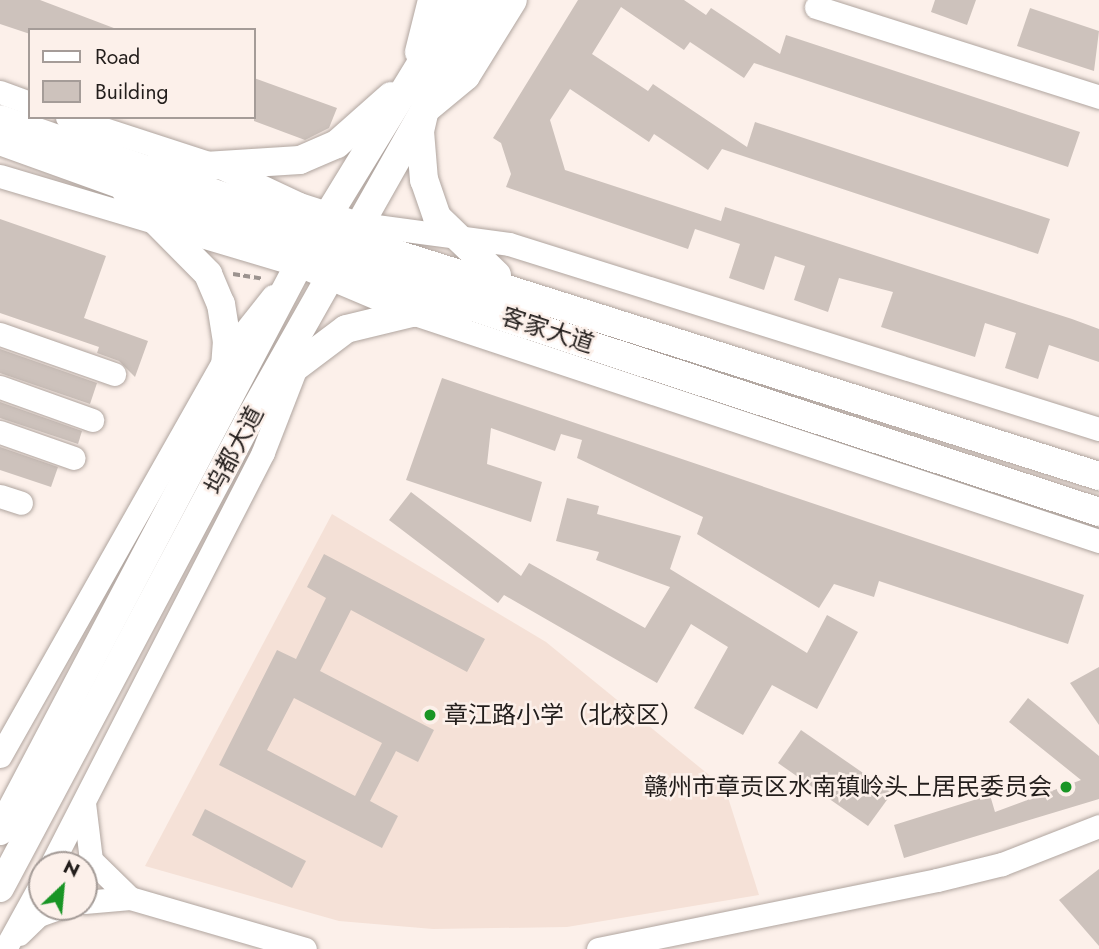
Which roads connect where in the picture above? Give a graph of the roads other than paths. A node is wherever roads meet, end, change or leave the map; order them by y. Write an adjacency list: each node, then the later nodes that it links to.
1 (513, 0): 8 (main road)
2 (463, 4): 4 (main road, 坞都大道); 8 (main road, 坞都大道)
3 (816, 7): 6 (street)
4 (412, 76): 13 (main road); 18 (main road, 坞都大道)
5 (0, 92): 7 (street)
6 (1099, 97)
7 (28, 102)
8 (425, 110): 17 (main road); 19 (main road, 坞都大道)
9 (0, 119): 12 (main road, 客家大道)
10 (72, 119): 13 (street)
11 (0, 141): 14 (main road, 客家大道)
12 (119, 159): 13 (main road); 18 (main road, 客家大道)
13 (218, 166): 18 (street)
14 (80, 167): 16 (main road); 18 (main road, 客家大道)
15 (0, 176): 16 (street)
16 (163, 224): 18 (street); 24 (main road)
17 (449, 234): 19 (street); 20 (main road); 31 (street)
18 (310, 245): 19 (main road, 客家大道); 19 (street); 24 (street); 28 (main road, 坞都大道)
19 (344, 256): 20 (main road, 客家大道); 21 (street); 22 (main road, 客家大道); 25 (street); 30 (main road, 坞都大道)
20 (545, 297): 34 (main road, 客家大道)
21 (412, 313): 22 (main road); 25 (main road); 36 (street)
22 (508, 317): 35 (main road, 客家大道)
23 (0, 334): 26 (street)
24 (227, 354): 28 (main road); 37 (street)
25 (298, 362): 30 (main road); 38 (street)
26 (114, 374)
27 (0, 387): 29 (street)
28 (220, 408): 40 (main road, 坞都大道)
29 (92, 420)
30 (248, 422): 42 (main road, 坞都大道)
31 (1099, 429)
32 (0, 432): 33 (street)
33 (74, 458)
34 (1099, 476)
35 (1099, 512)
36 (1099, 541)
37 (0, 756)
38 (84, 802): 41 (street); 43 (street)
39 (1099, 826): 47 (street)
40 (0, 831)
41 (58, 851)
42 (0, 888)
43 (130, 898): 44 (street); 49 (street)
44 (98, 901)
45 (28, 908): 48 (street)
46 (32, 921): 48 (street)
47 (697, 940): 50 (street)
48 (6, 948)
49 (305, 949)
50 (598, 949)

